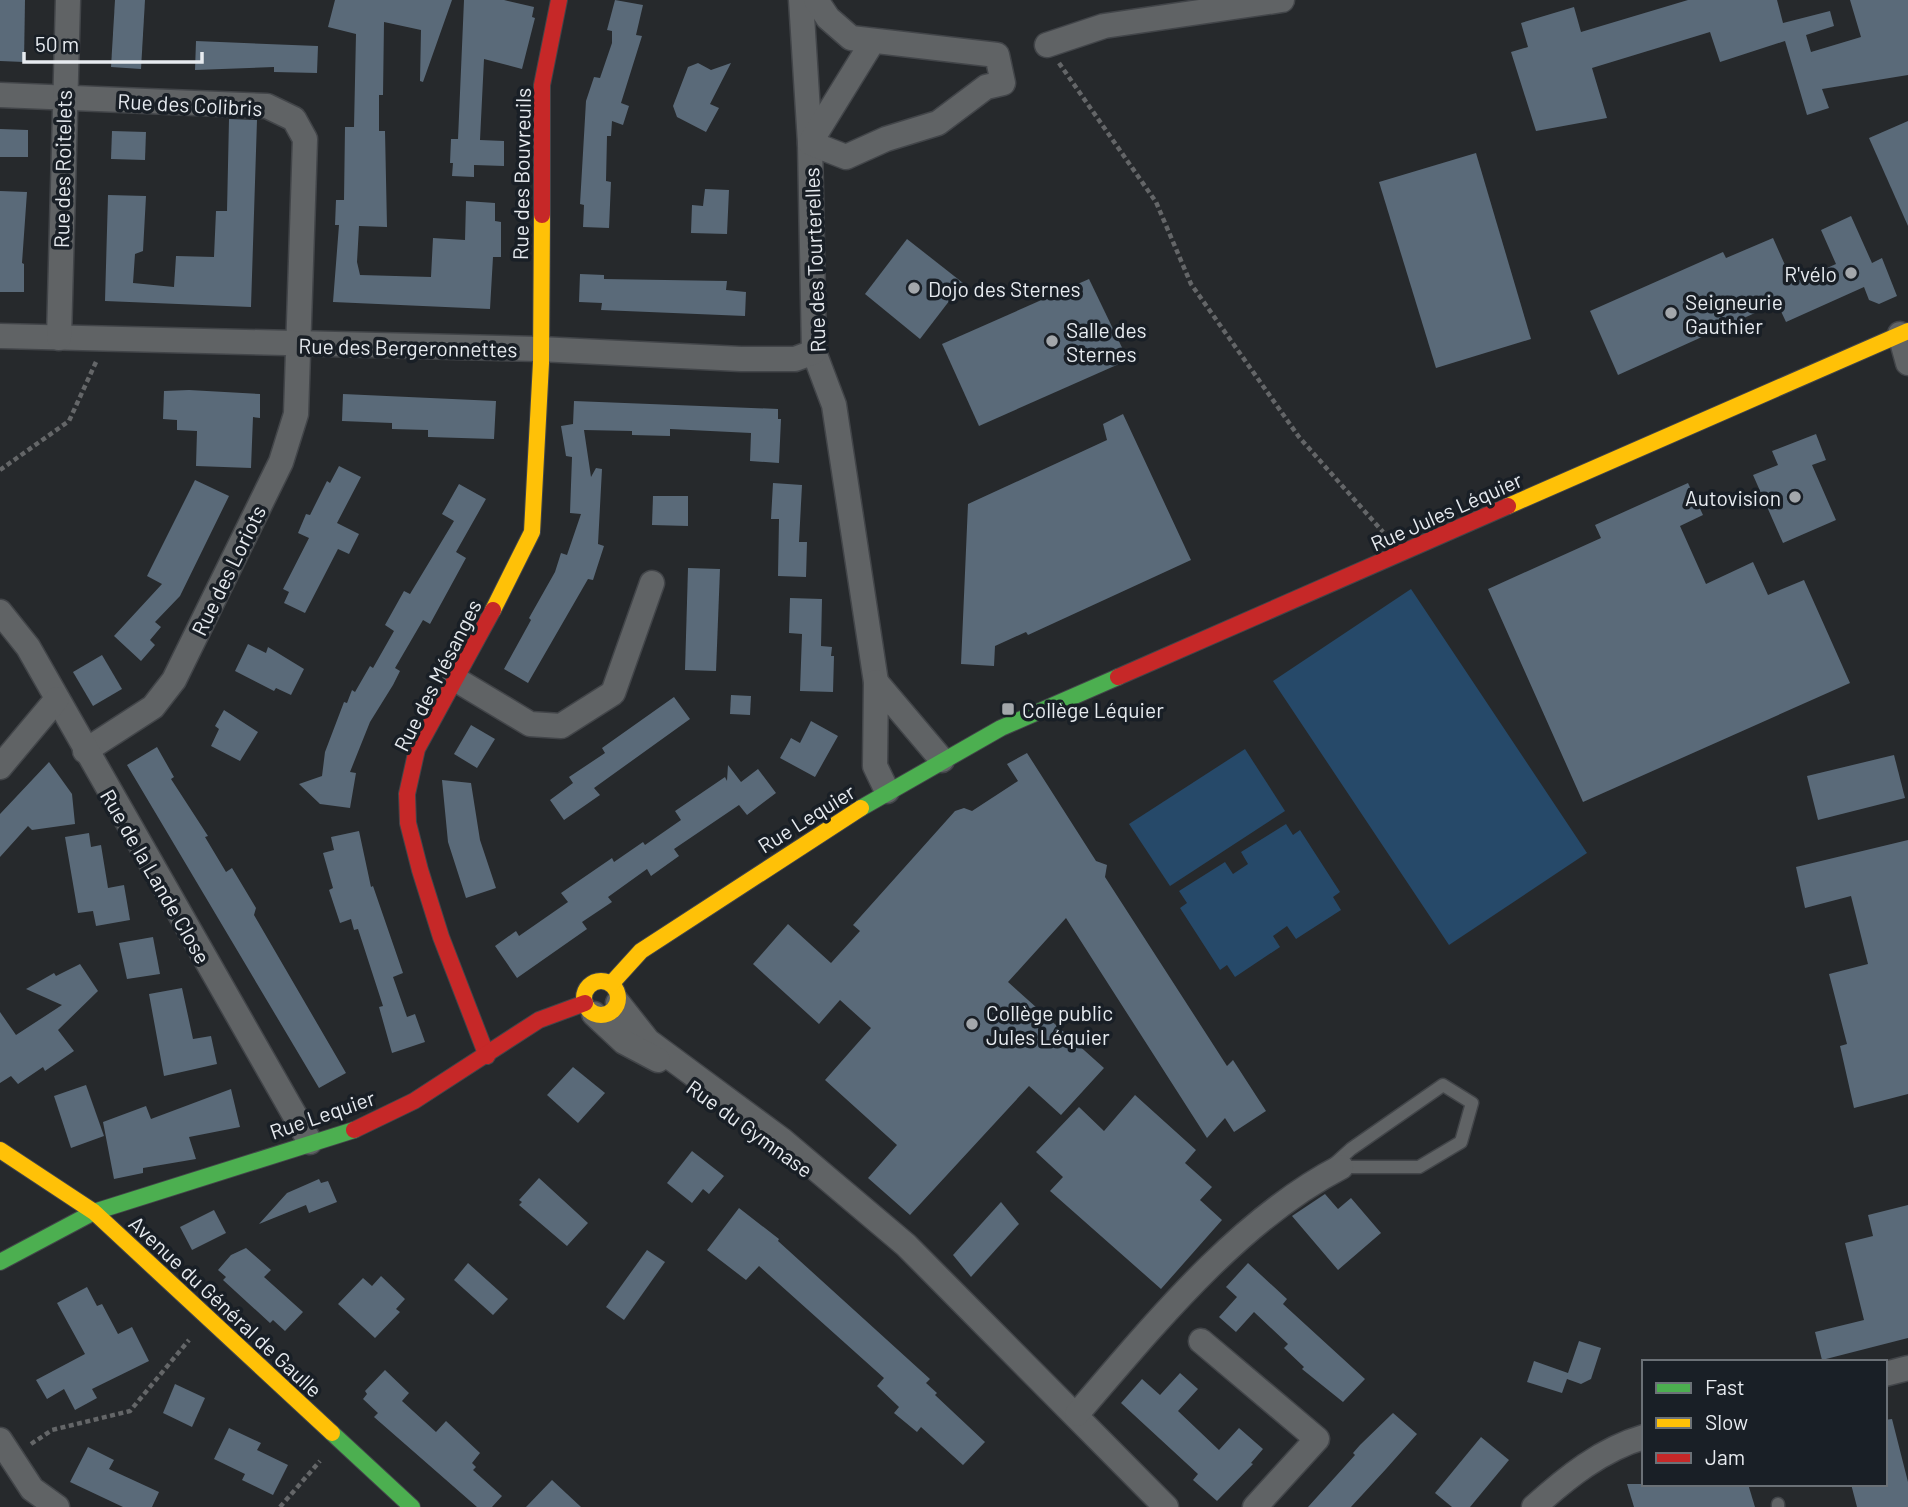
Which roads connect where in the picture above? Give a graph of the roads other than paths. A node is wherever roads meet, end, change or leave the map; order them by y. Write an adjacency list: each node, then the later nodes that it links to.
1 (68, 0): 9 (street, Rue des Roitelets)
2 (559, 0): 15 (street, Rue des Bouvreuils)
3 (801, 0): 10 (street, Rue des Tourterelles)
4 (816, 0): 6 (street)
5 (1282, 0): 7 (street)
6 (873, 41): 10 (street); 10 (street)
7 (1047, 45)
8 (0, 95): 9 (street, Rue des Colibris)
9 (63, 97): 13 (street, Rue des Roitelets); 14 (street, Rue des Colibris)
10 (810, 143): 16 (street, Rue des Tourterelles)
11 (1904, 333): 17 (street); 23 (street, Rue Jules Léquier)
12 (0, 336): 13 (street, Rue des Bergeronnettes)
13 (59, 338): 14 (street, Rue des Bergeronnettes)
14 (299, 346): 15 (street, Rue des Bergeronnettes); 24 (street, Rue des Loriots)
15 (539, 349): 16 (street, Rue des Bergeronnettes); 20 (street, Rue des Mésanges)
16 (814, 352): 21 (street, Rue des Tourterelles)
17 (1908, 363)
18 (652, 583): 20 (street)
19 (0, 612): 22 (street, Rue de la Lande Close)
20 (456, 679): 30 (street, Rue des Mésanges)
21 (876, 682): 25 (street); 27 (street, Rue des Tourterelles)
22 (58, 699): 24 (street, Rue de la Lande Close); 26 (street)
23 (1001, 728): 25 (street, Rue Lequier)
24 (85, 751): 31 (street, Rue de la Lande Close)
25 (942, 760): 27 (street, Rue Lequier)
26 (0, 767)
27 (887, 791): 28 (street, Rue Lequier)
28 (614, 993): 29 (street, Rue Lequier); 29 (street); 36 (street, Rue du Gymnase)
29 (589, 1008): 30 (street, Rue Lequier); 36 (street, Rue du Gymnase)
30 (487, 1056): 31 (street, Rue Lequier)
31 (310, 1142): 35 (street, Rue Lequier)
32 (0, 1150): 35 (street, Avenue du Général de Gaulle)
33 (1341, 1167): 34 (street); 34 (lane)
34 (1318, 1179): 41 (street)
35 (94, 1212): 37 (street, Rue Lequier); 46 (street, Avenue du Général de Gaulle)
36 (906, 1245): 41 (street, Rue du Gymnase)
37 (0, 1262)
38 (1201, 1341): 48 (street)
39 (1908, 1368): 40 (street)
40 (1887, 1373)
41 (1077, 1414): 47 (street, Rue du Gymnase)
42 (1642, 1438): 44 (street)
43 (6, 1449): 45 (street)
44 (1550, 1502)
45 (57, 1507)
46 (412, 1507)
47 (1166, 1507)
48 (1255, 1507)

